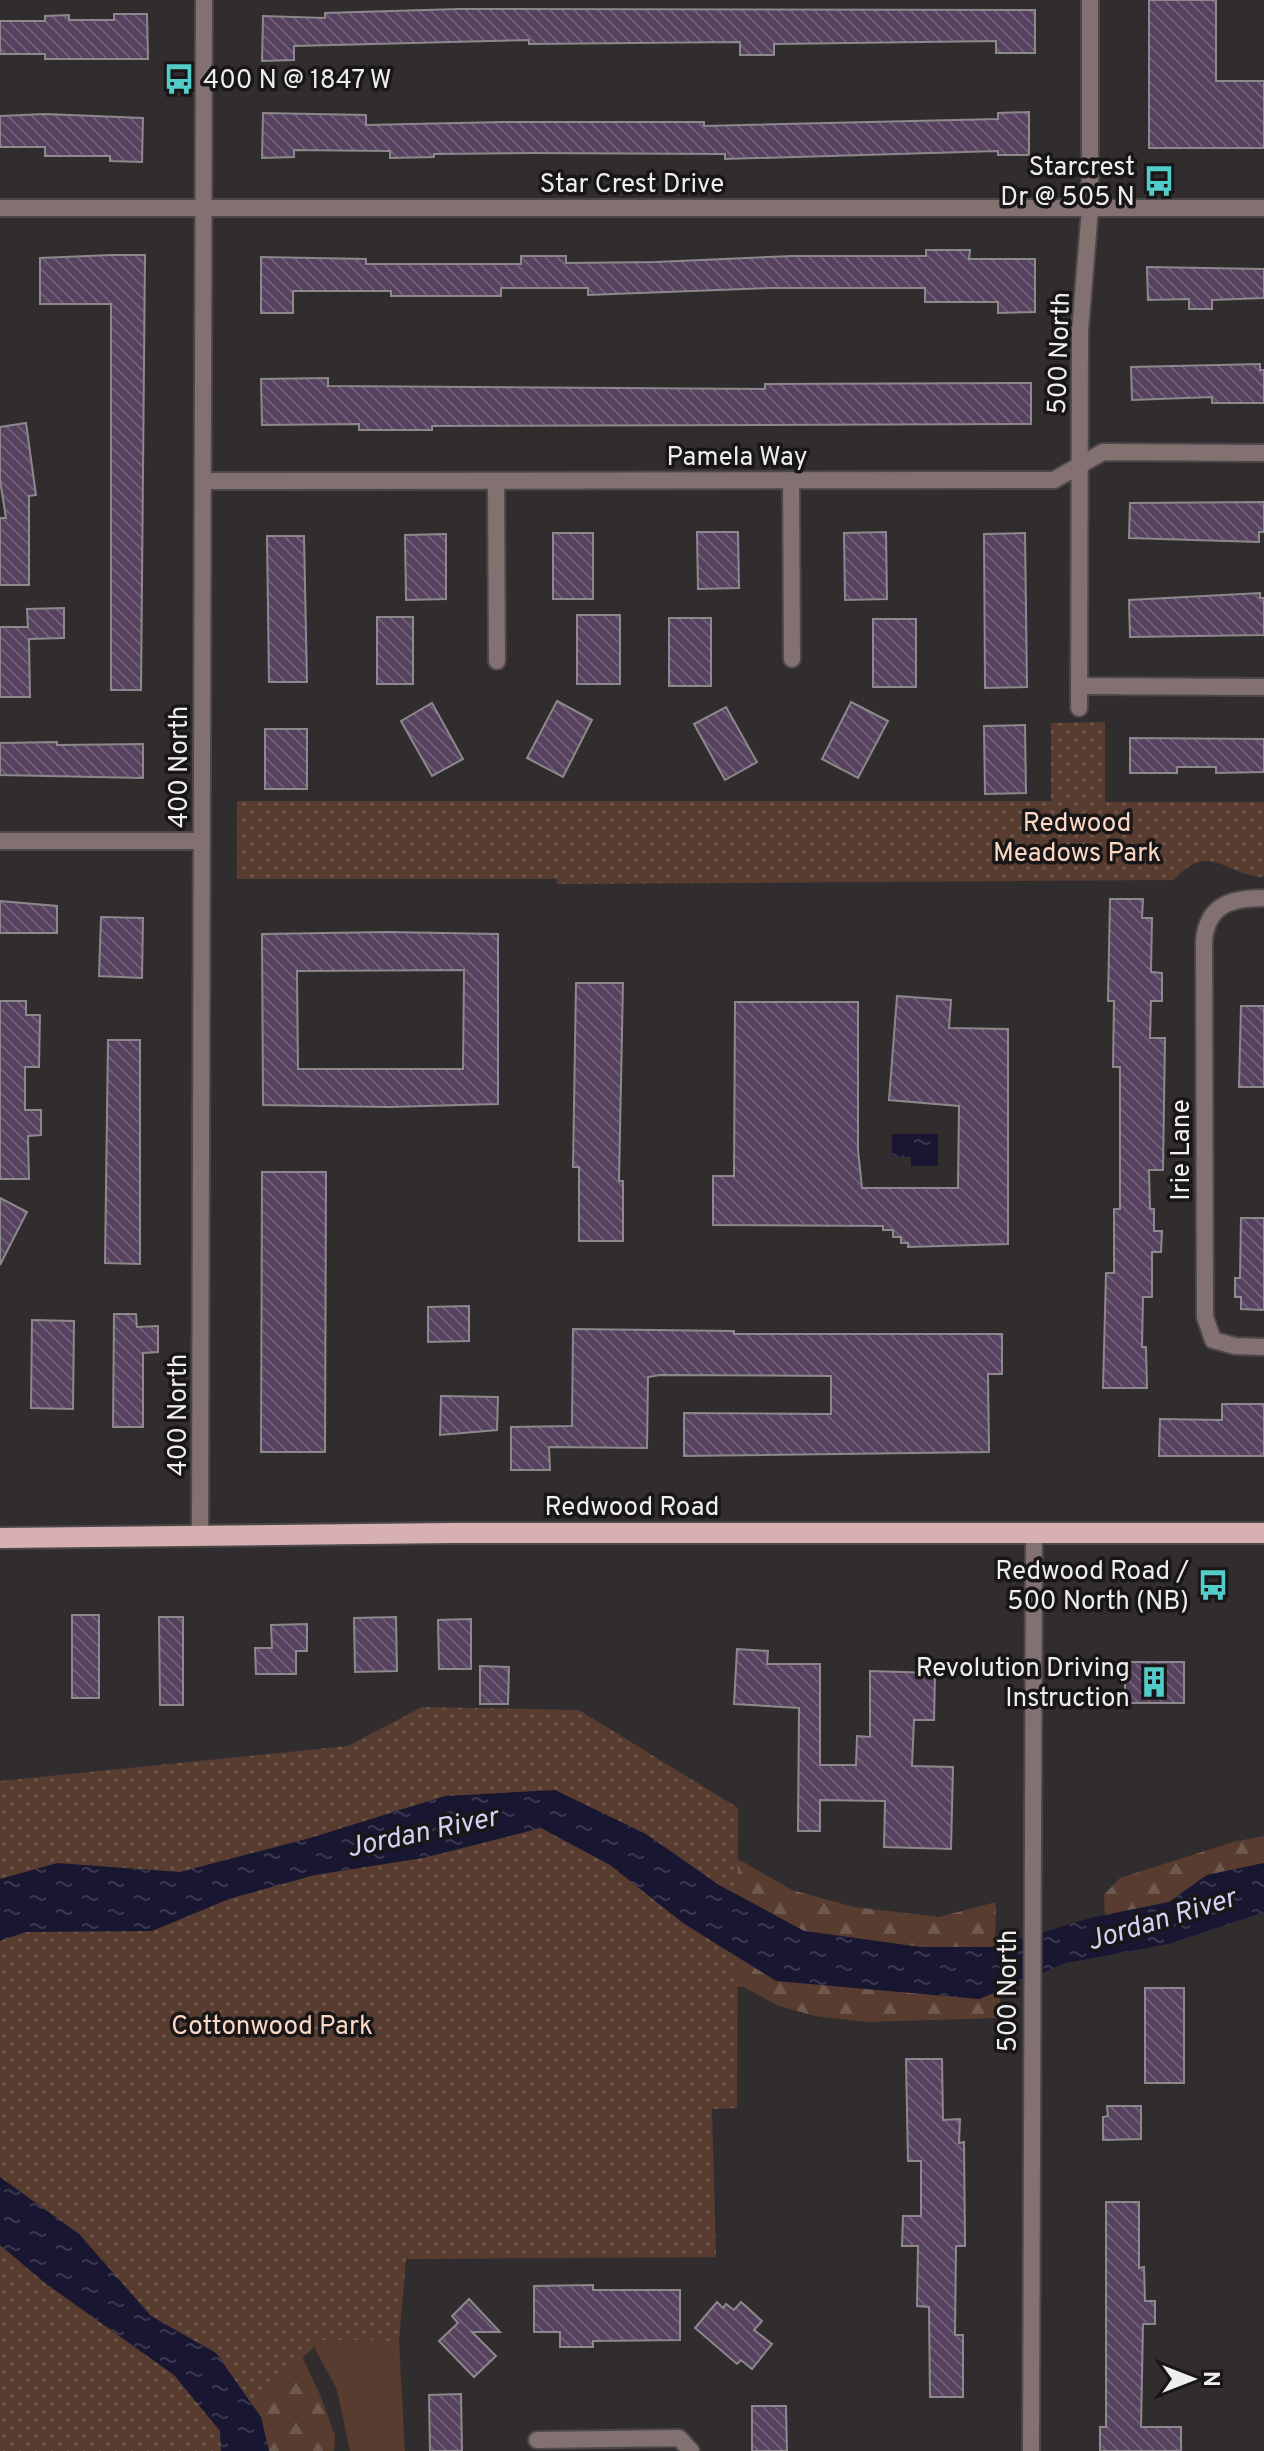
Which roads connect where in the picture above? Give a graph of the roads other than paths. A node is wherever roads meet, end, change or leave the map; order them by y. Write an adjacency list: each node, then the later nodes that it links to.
1 (204, 0): 3 (street, 400 North)
2 (1090, 0): 5 (street, 500 North)
3 (204, 207): 4 (street, Star Crest Drive); 5 (street, Star Crest Drive); 10 (street, 400 North)
4 (0, 208)
5 (1090, 208): 6 (street, Star Crest Drive); 8 (street, 500 North)
6 (1264, 208)
7 (1264, 453): 8 (street, Pamela Way)
8 (1079, 464): 9 (street, Pamela Way); 14 (street, 500 North)
9 (791, 480): 11 (street, Pamela Way); 12 (street)
10 (203, 481): 11 (street, Pamela Way); 18 (street, 400 North)
11 (496, 481): 13 (street)
12 (792, 659)
13 (497, 661)
14 (1079, 686): 15 (street); 16 (street, 500 North)
15 (1264, 687)
16 (1079, 708)
17 (0, 841): 18 (street)
18 (202, 841): 23 (street, 400 North)
19 (1264, 898): 20 (street, Irie Lane)
20 (1264, 1347)
21 (1034, 1532): 22 (main road, Redwood Road); 23 (main road, Redwood Road); 27 (street, 500 North)
22 (1264, 1533)
23 (200, 1535): 24 (main road, Redwood Road)
24 (0, 1538)
25 (537, 2440): 26 (street)
26 (691, 2451)
27 (1031, 2451)

